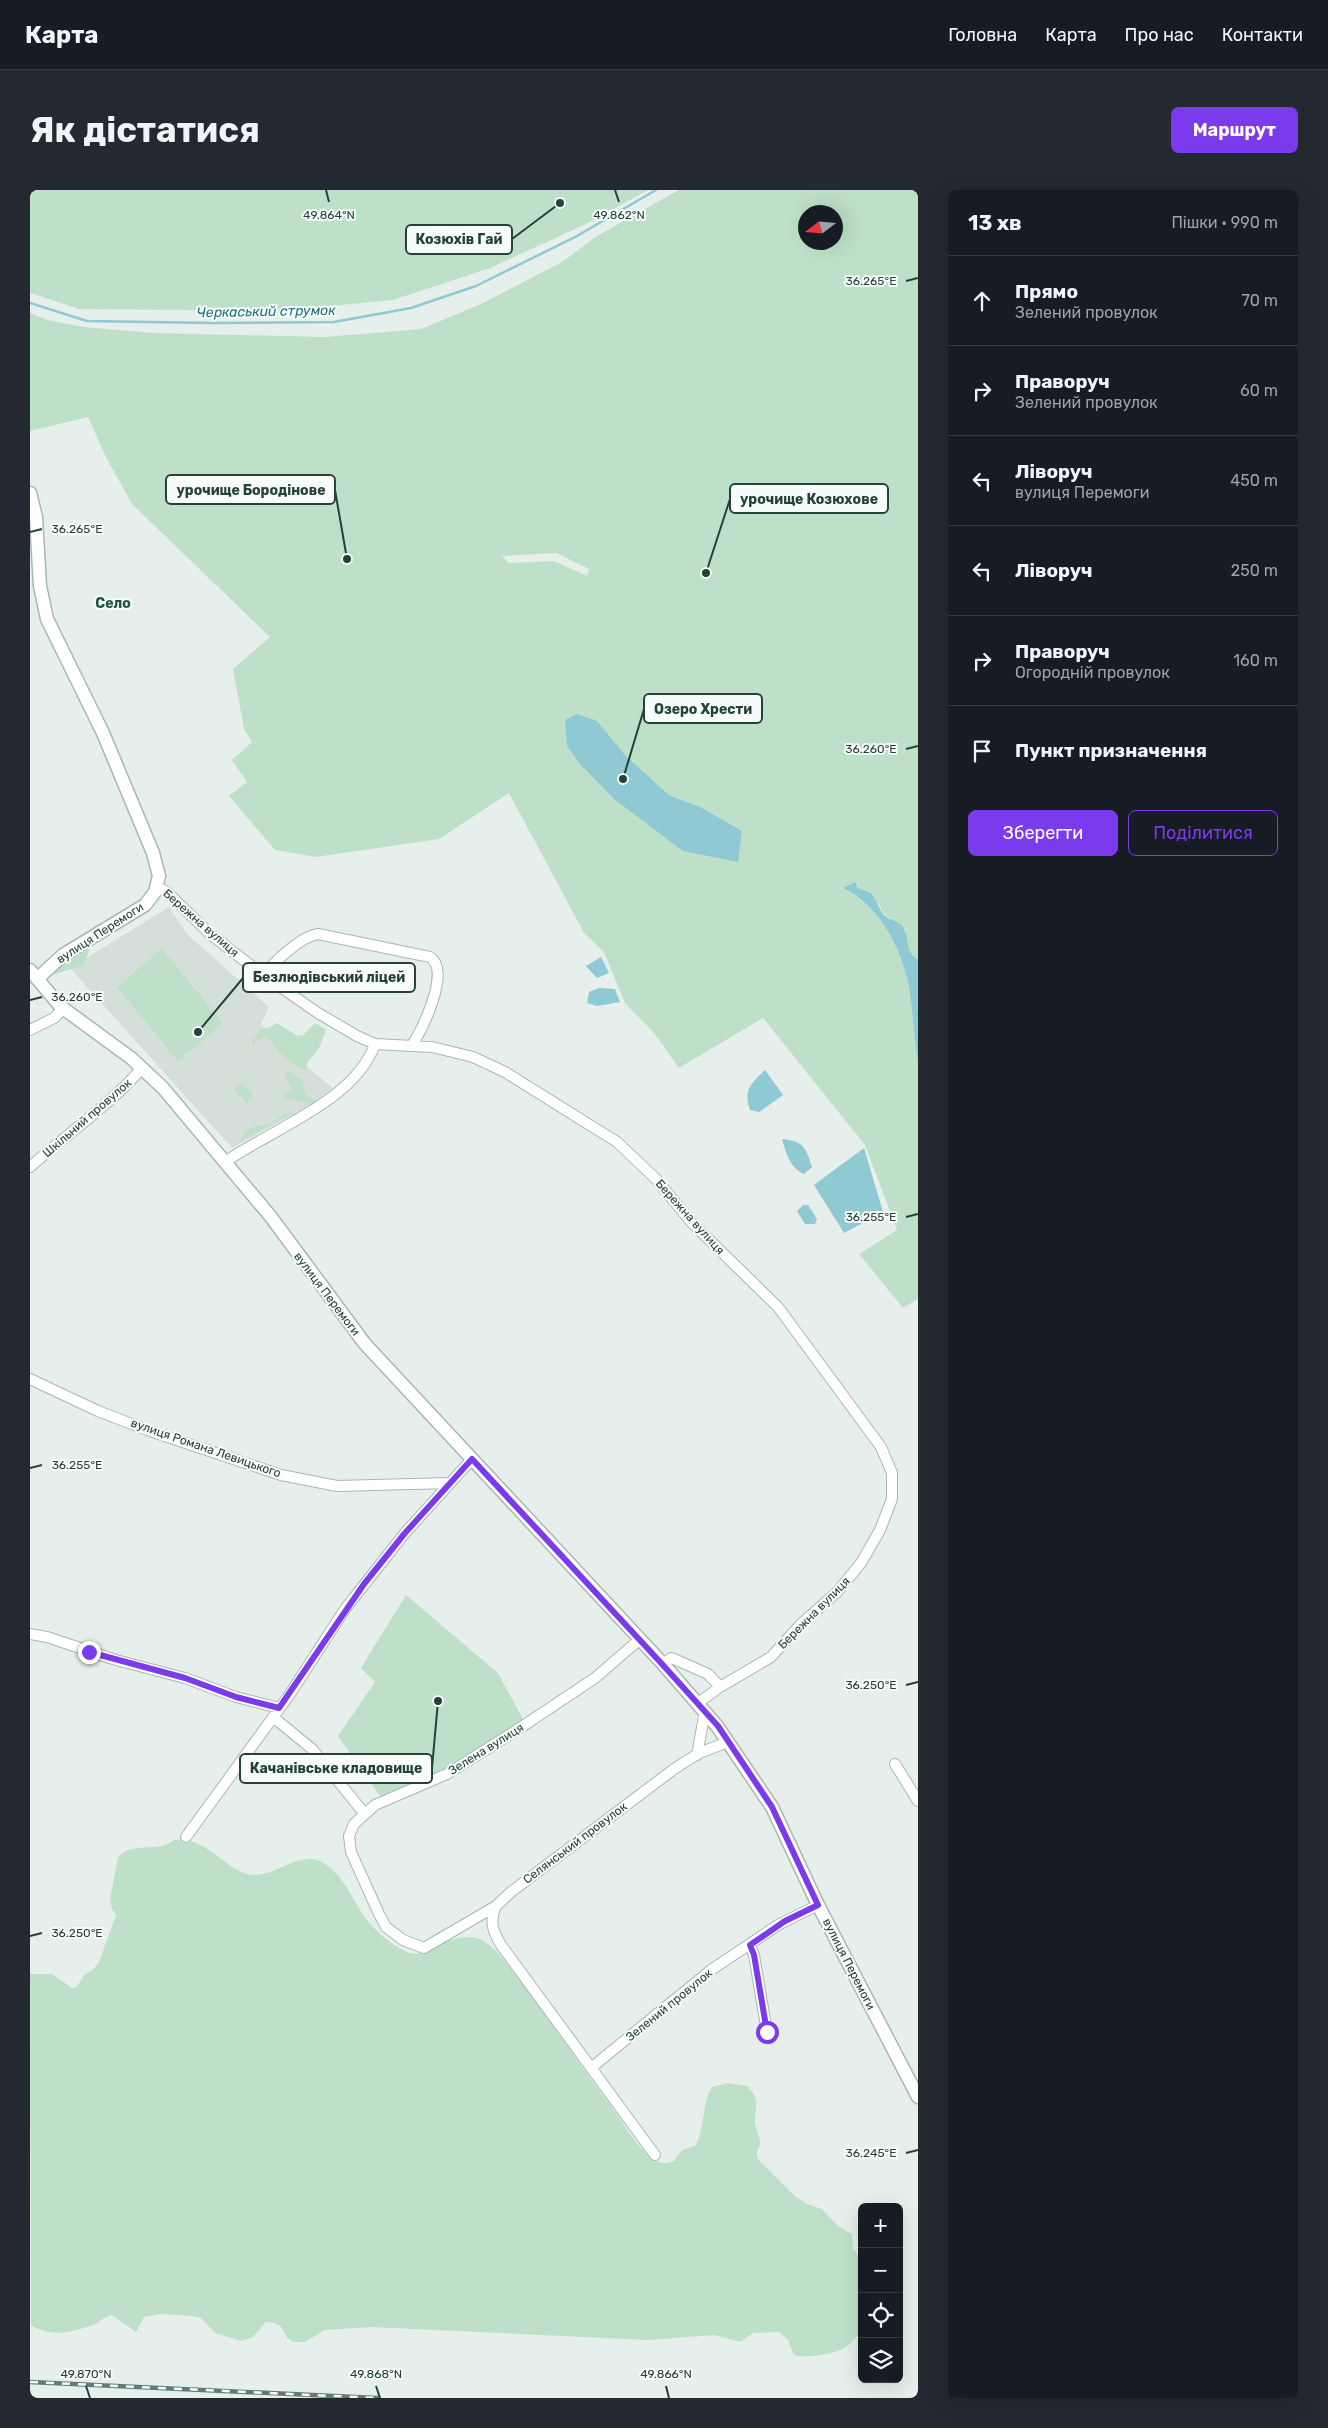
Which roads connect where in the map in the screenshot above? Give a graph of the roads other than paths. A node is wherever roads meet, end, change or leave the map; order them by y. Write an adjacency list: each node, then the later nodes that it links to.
1 (30, 493): 2 (street)
2 (35, 587): 3 (street)
3 (157, 887): 4 (street, вулиця Перемоги); 5 (street, Бережна вулиця)
4 (33, 974): 6 (street, вулиця Перемоги)
5 (263, 975): 8 (street, Бережна вулиця); 9 (street)
6 (63, 1009): 7 (street); 10 (street, вулиця Перемоги)
7 (30, 1030)
8 (375, 1044): 9 (street, Бережна вулиця); 11 (street)
9 (412, 1045): 19 (street, Бережна вулиця)
10 (142, 1068): 11 (street, вулиця Перемоги); 12 (street, Шкільний провулок)
11 (225, 1162): 14 (street, вулиця Перемоги)
12 (30, 1167)
13 (30, 1379): 15 (street, вулиця Романа Левицького)
14 (472, 1459): 15 (street); 17 (street, вулиця Перемоги)
15 (450, 1483): 21 (street)
16 (30, 1634): 21 (street)
17 (639, 1640): 18 (street, вулиця Перемоги); 27 (street, Зелена вулиця)
18 (662, 1664): 19 (street); 20 (street, вулиця Перемоги)
19 (720, 1687): 20 (street, Бережна вулиця)
20 (702, 1707): 23 (street, вулиця Перемоги); 24 (street)
21 (279, 1708): 22 (street)
22 (273, 1717): 27 (street); 28 (street)
23 (728, 1742): 24 (street, Селянський провулок); 29 (street, вулиця Перемоги)
24 (697, 1755): 30 (street, Селянський провулок)
25 (895, 1764): 26 (street)
26 (918, 1801)
27 (364, 1813): 32 (street, Зелена вулиця)
28 (186, 1837)
29 (818, 1905): 31 (street, Зелений провулок); 35 (street, вулиця Перемоги)
30 (496, 1906): 32 (street, Селянський провулок); 34 (street)
31 (750, 1945): 33 (street); 34 (street, Зелений провулок)
32 (424, 1948)
33 (767, 2032)
34 (591, 2068): 36 (street)
35 (918, 2097)
36 (655, 2155)

